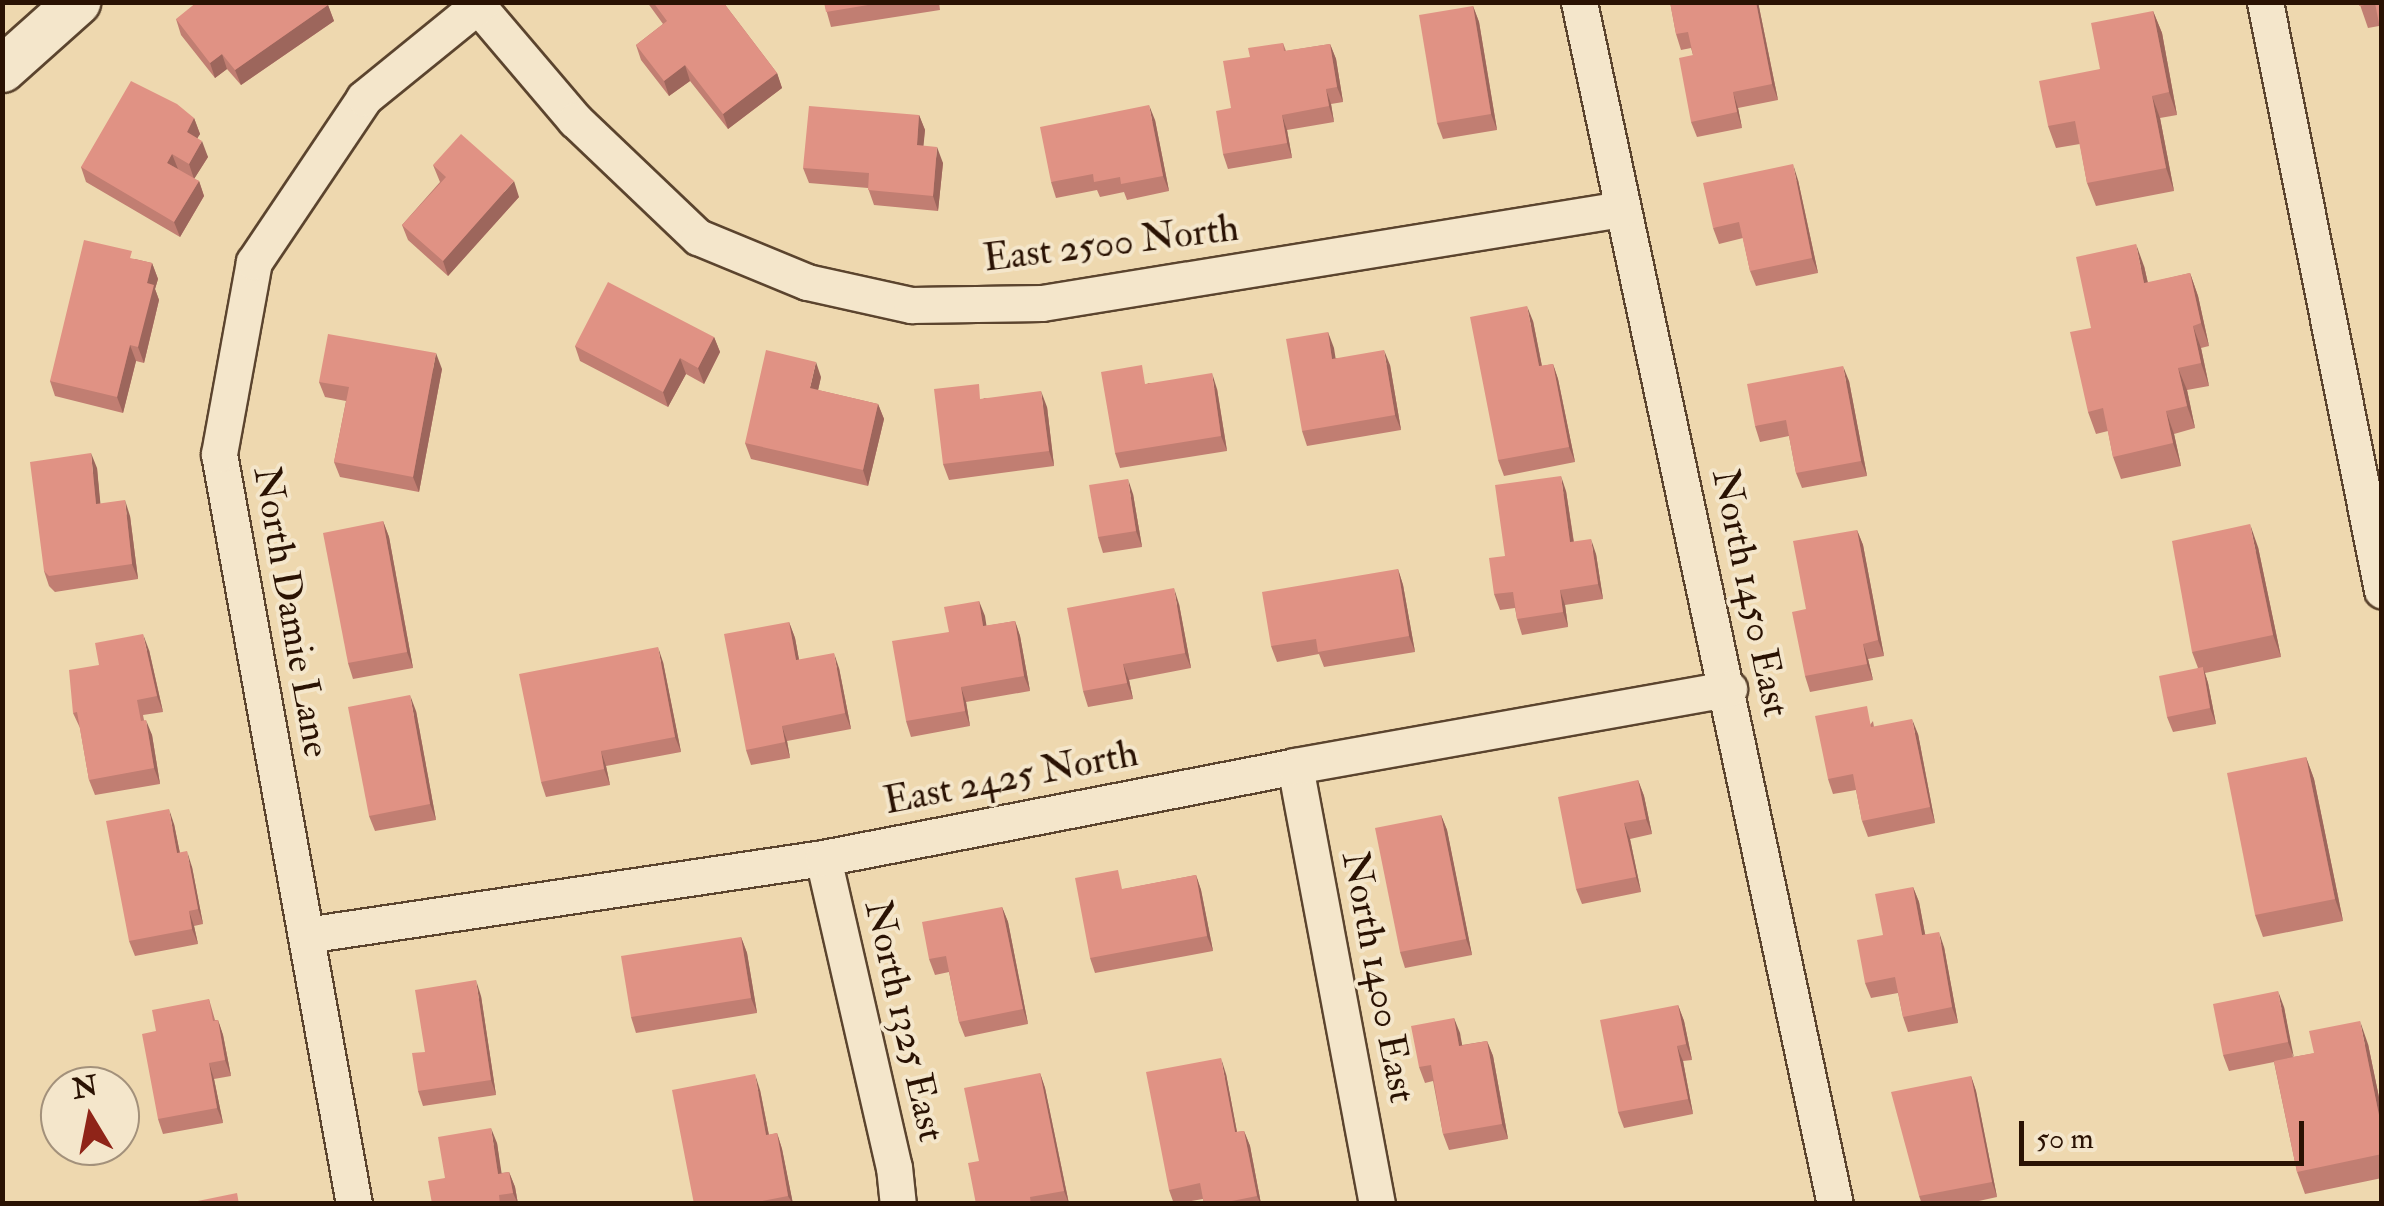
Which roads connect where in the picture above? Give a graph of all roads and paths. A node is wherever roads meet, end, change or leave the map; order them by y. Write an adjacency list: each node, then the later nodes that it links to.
1 (77, 2): 5 (street)
2 (1579, 2): 6 (street, North 1450 East)
3 (2265, 2): 7 (street)
4 (480, 4): 6 (street, East 2500 North); 12 (street, North Damie Lane)
5 (2, 68)
6 (1621, 209): 9 (street, North 1450 East)
7 (2374, 508): 8 (street)
8 (2382, 590)
9 (1729, 689): 10 (street, East 2425 North); 16 (street, North 1450 East)
10 (1295, 766): 11 (street, East 2425 North); 15 (street, North 1400 East)
11 (822, 858): 12 (street, East 2425 North); 14 (street, North 1325 East)
12 (306, 935): 13 (street, North Damie Lane)
13 (354, 1204)
14 (898, 1204)
15 (1377, 1204)
16 (1835, 1204)

